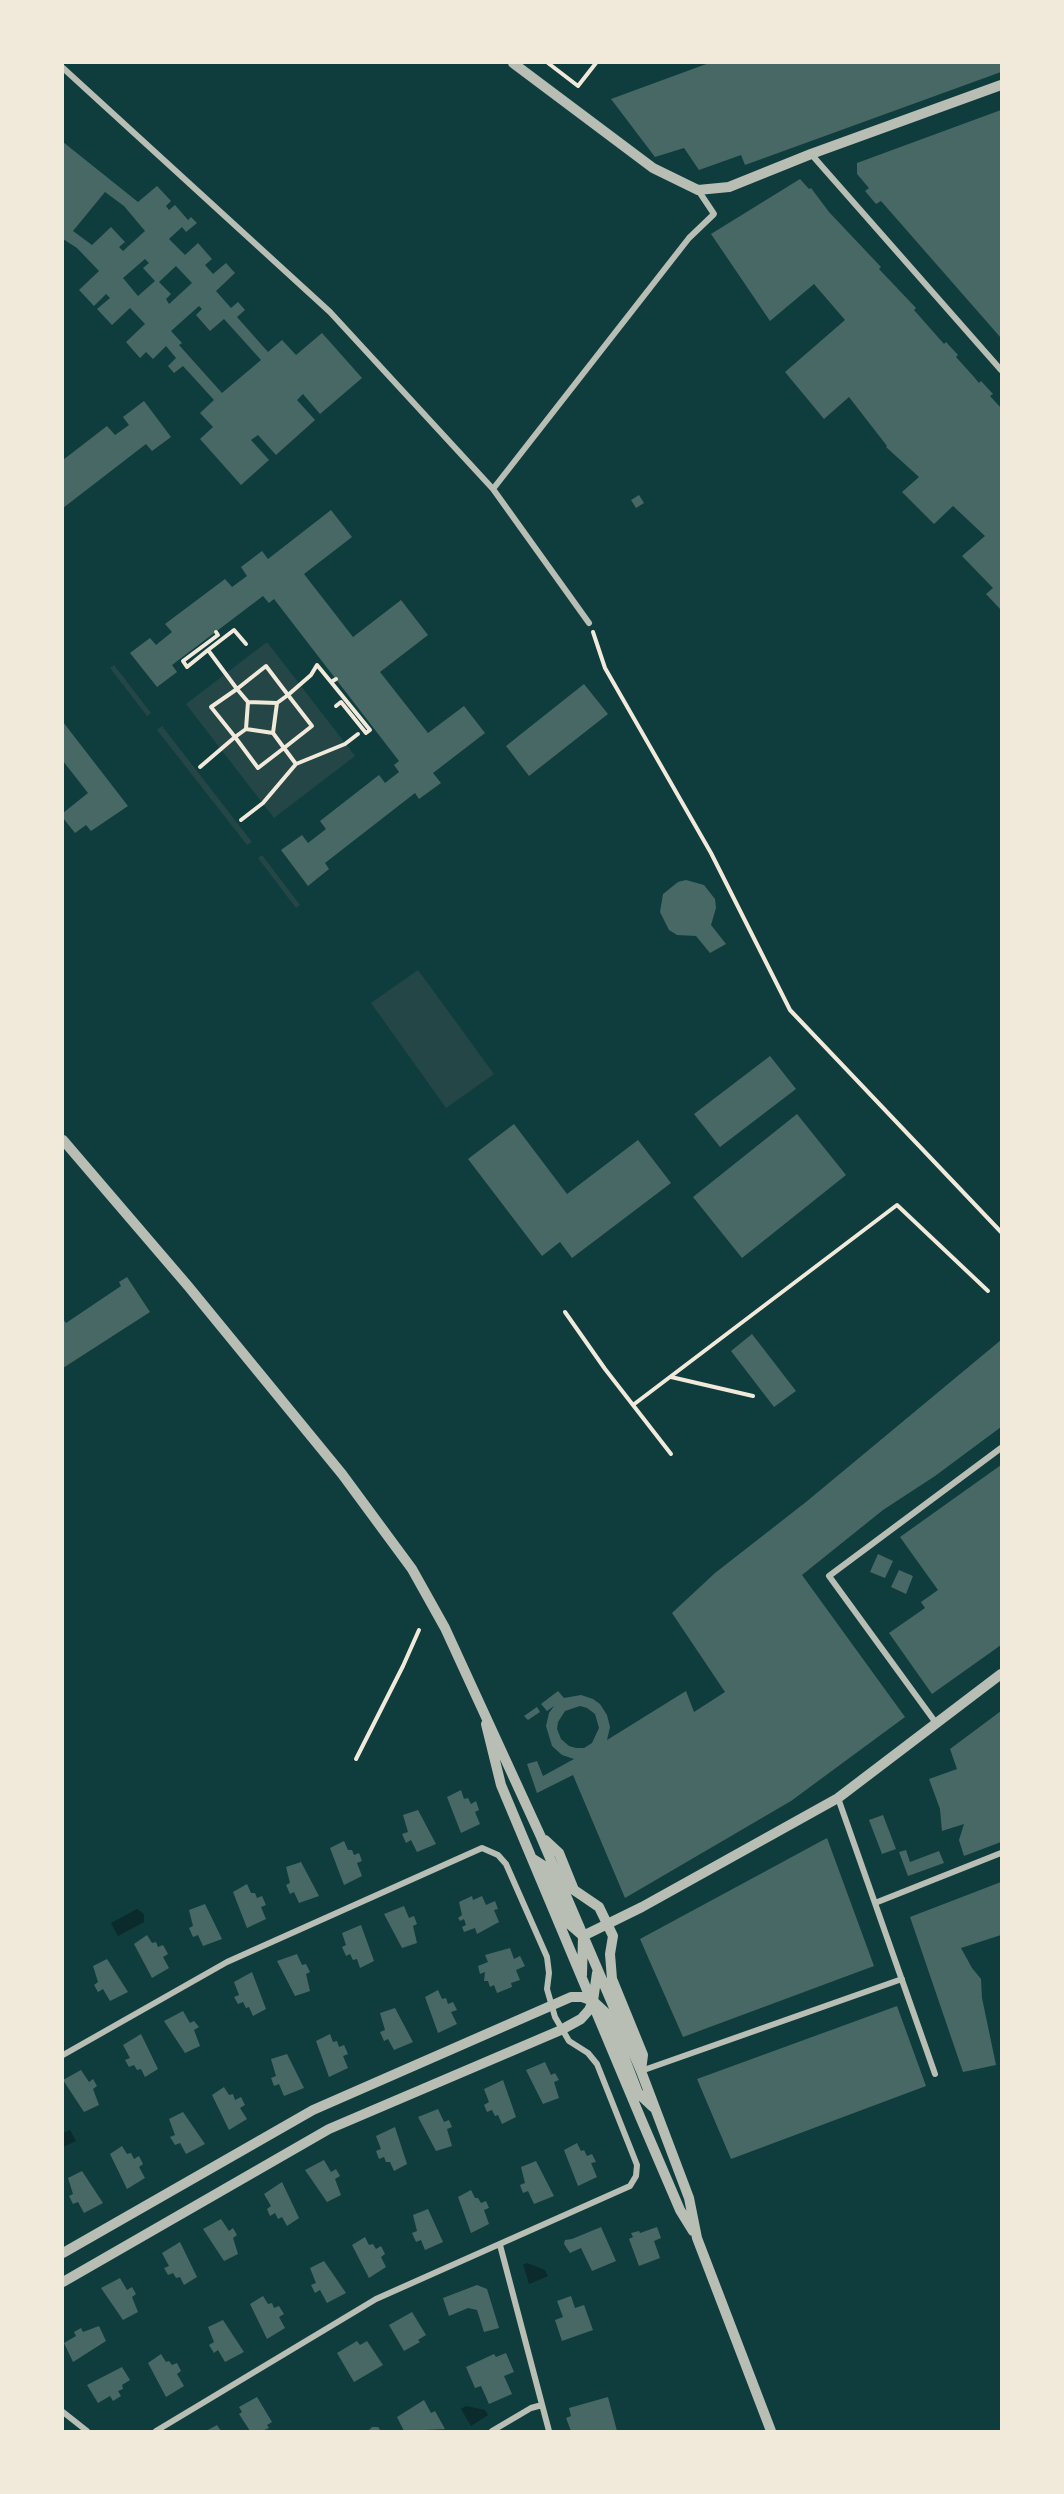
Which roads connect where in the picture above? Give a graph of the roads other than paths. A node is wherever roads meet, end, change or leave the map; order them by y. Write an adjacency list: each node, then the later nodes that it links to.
1 (513, 63): 5 (street)
2 (63, 68): 7 (street)
3 (1001, 85): 4 (street)
4 (812, 154): 5 (street); 6 (street)
5 (699, 190): 7 (street)
6 (1001, 370)
7 (493, 489): 8 (street)
8 (590, 623)
9 (63, 1140): 12 (street)
10 (1001, 1448): 13 (street)
11 (1001, 1674): 13 (street)
12 (483, 1712): 15 (street); 17 (street)
13 (936, 1723): 14 (street)
14 (838, 1798): 18 (street); 19 (street)
15 (541, 1837): 19 (street); 20 (street)
16 (1001, 1853): 18 (street)
17 (532, 1859): 20 (street); 22 (street)
18 (875, 1903): 23 (street)
19 (608, 1925): 20 (street); 28 (street)
20 (583, 1936): 21 (street); 22 (street)
21 (598, 1970): 24 (street); 28 (street)
22 (582, 1976): 24 (street)
23 (902, 1978): 28 (street); 29 (street)
24 (593, 2001): 25 (street); 26 (street); 30 (street); 31 (street)
25 (550, 2005): 26 (street); 27 (street); 33 (street)
26 (561, 2030): 32 (street); 34 (street)
27 (63, 2055)
28 (641, 2072): 30 (street)
29 (935, 2074)
30 (655, 2109): 31 (street)
31 (698, 2238): 41 (street)
32 (500, 2245): 35 (street); 38 (street)
33 (63, 2253)
34 (63, 2282)
35 (542, 2405): 39 (street); 40 (street)
36 (63, 2412): 37 (street)
37 (87, 2431)
38 (156, 2431)
39 (492, 2431)
40 (549, 2431)
41 (771, 2431)

